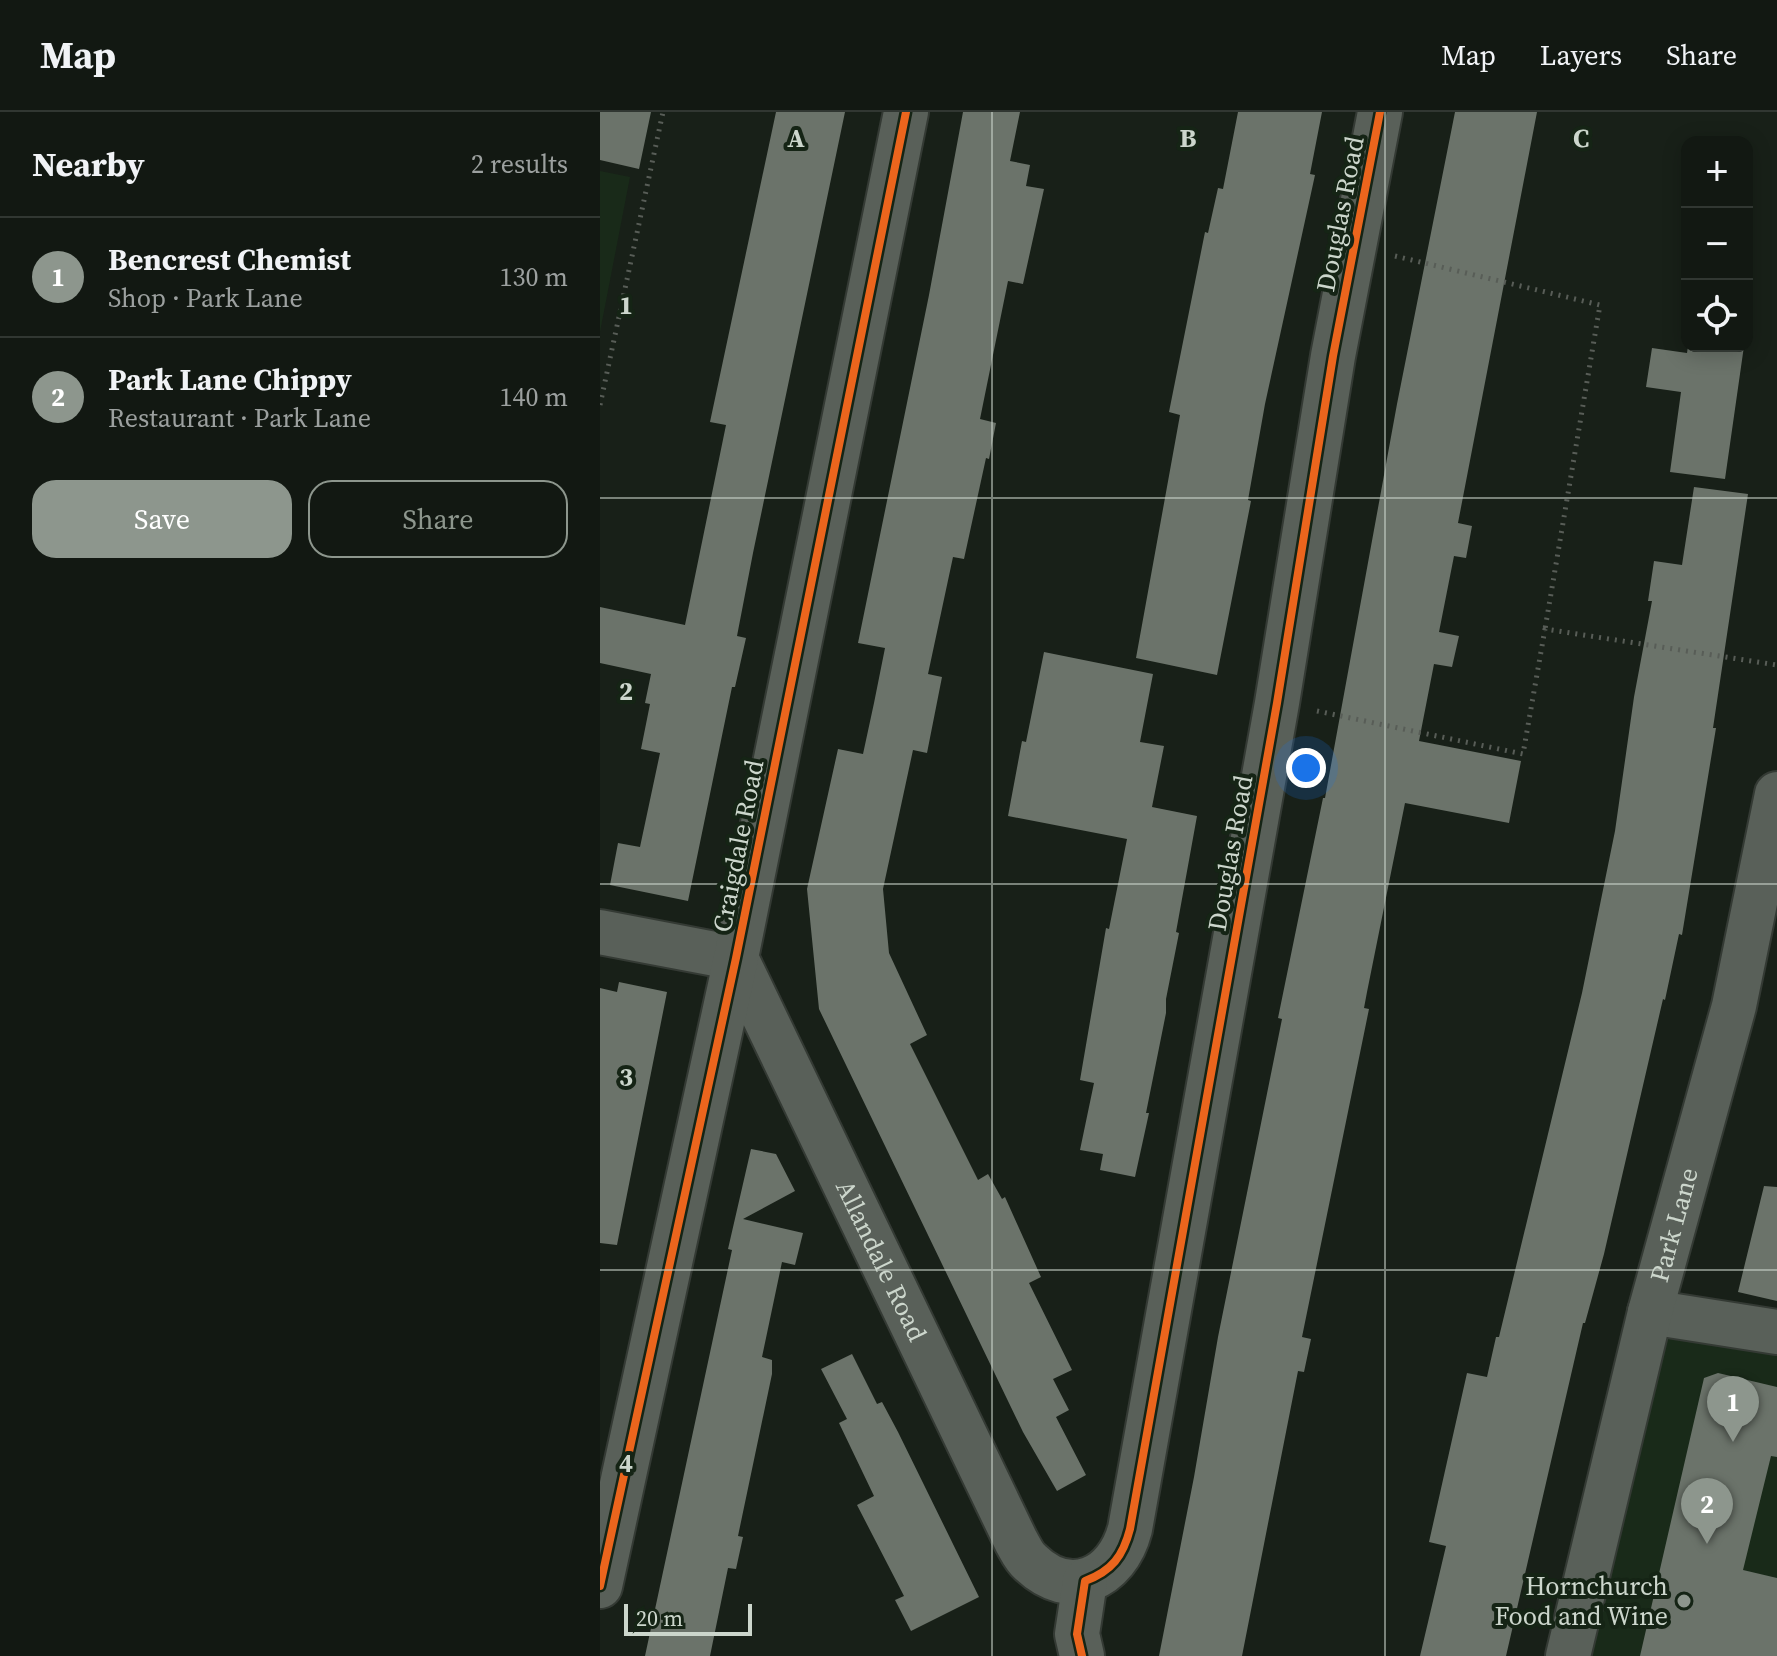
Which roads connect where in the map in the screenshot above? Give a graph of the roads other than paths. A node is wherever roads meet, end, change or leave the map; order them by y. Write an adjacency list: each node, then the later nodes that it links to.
1 (906, 112): 5 (street, Craigdale Road)
2 (1380, 112): 8 (street, Douglas Road)
3 (1777, 794): 6 (street, Park Lane)
4 (600, 932): 5 (street)
5 (736, 958): 8 (street, Allandale Road); 9 (street, Craigdale Road)
6 (1650, 1312): 7 (street); 11 (street, Park Lane)
7 (1777, 1332)
8 (1085, 1581): 10 (street)
9 (600, 1586)
10 (1082, 1656)
11 (1568, 1656)

